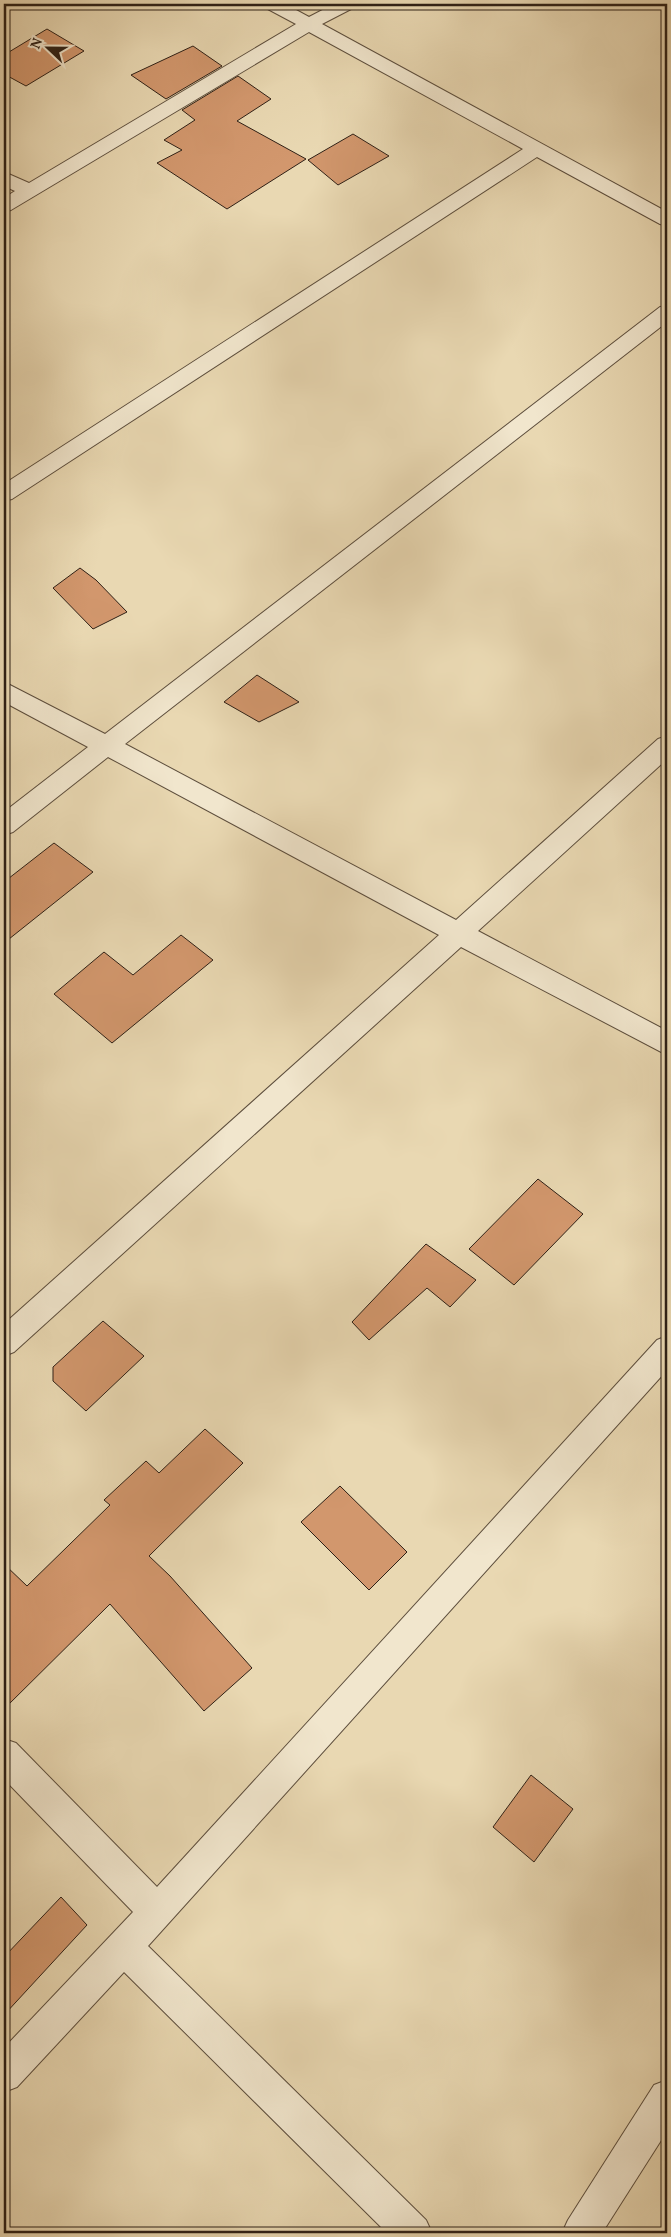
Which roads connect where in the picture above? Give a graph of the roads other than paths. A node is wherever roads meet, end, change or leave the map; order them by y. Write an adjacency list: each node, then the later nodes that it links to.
1 (272, 4): 3 (street)
2 (348, 4): 3 (street)
3 (309, 24): 4 (street); 6 (street)
4 (536, 149): 8 (street); 10 (street)
5 (4, 178): 6 (street)
6 (29, 191): 7 (street)
7 (4, 206)
8 (667, 220)
9 (667, 312): 13 (street)
10 (4, 494)
11 (4, 691): 13 (street)
12 (667, 745): 15 (street)
13 (106, 746): 14 (street); 15 (street)
14 (4, 825)
15 (458, 933): 16 (street); 17 (street)
16 (667, 1044)
17 (4, 1344)
18 (667, 1349): 20 (street)
19 (4, 1755): 20 (street)
20 (157, 1912): 21 (street)
21 (124, 1946): 22 (street); 24 (street)
22 (4, 2074)
23 (667, 2098): 25 (street)
24 (413, 2233)
25 (581, 2233)

